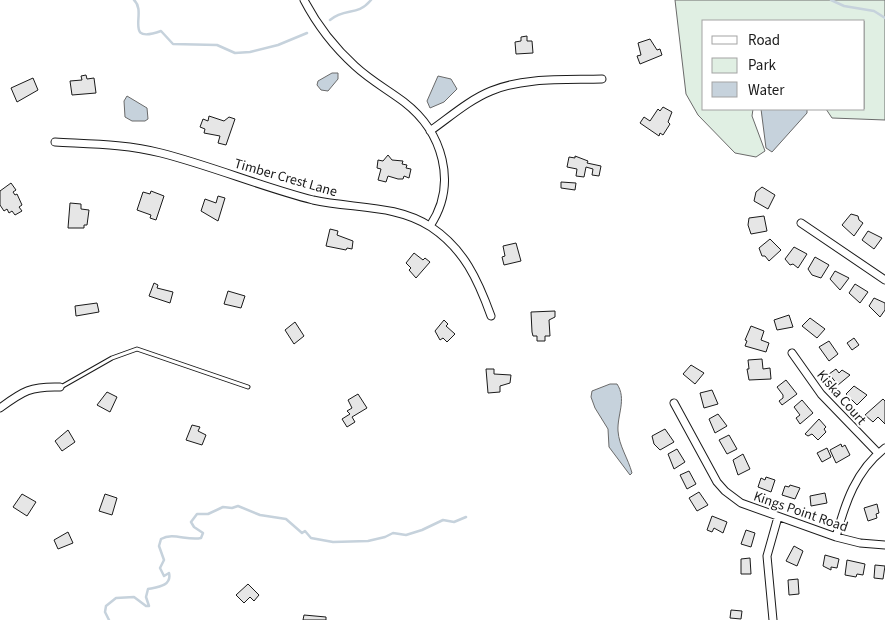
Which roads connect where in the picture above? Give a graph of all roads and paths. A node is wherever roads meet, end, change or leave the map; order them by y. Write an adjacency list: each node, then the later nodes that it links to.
1 (304, 0): 3 (street)
2 (602, 79): 3 (street)
3 (430, 131): 6 (street)
4 (55, 142): 6 (street, Timber Crest Lane)
5 (801, 223): 7 (street)
6 (430, 226): 8 (street, Timber Crest Lane)
7 (885, 280)
8 (491, 316)
9 (792, 353): 15 (street, Kiska Court)
10 (248, 387): 11 (lane)
11 (60, 388): 13 (street)
12 (674, 403): 16 (street, Kings Point Road)
13 (0, 408)
14 (885, 448): 15 (street)
15 (878, 454): 17 (street)
16 (778, 517): 17 (street, Kings Point Road); 19 (street)
17 (836, 537): 18 (street, Kings Point Road)
18 (885, 545)
19 (773, 620)

